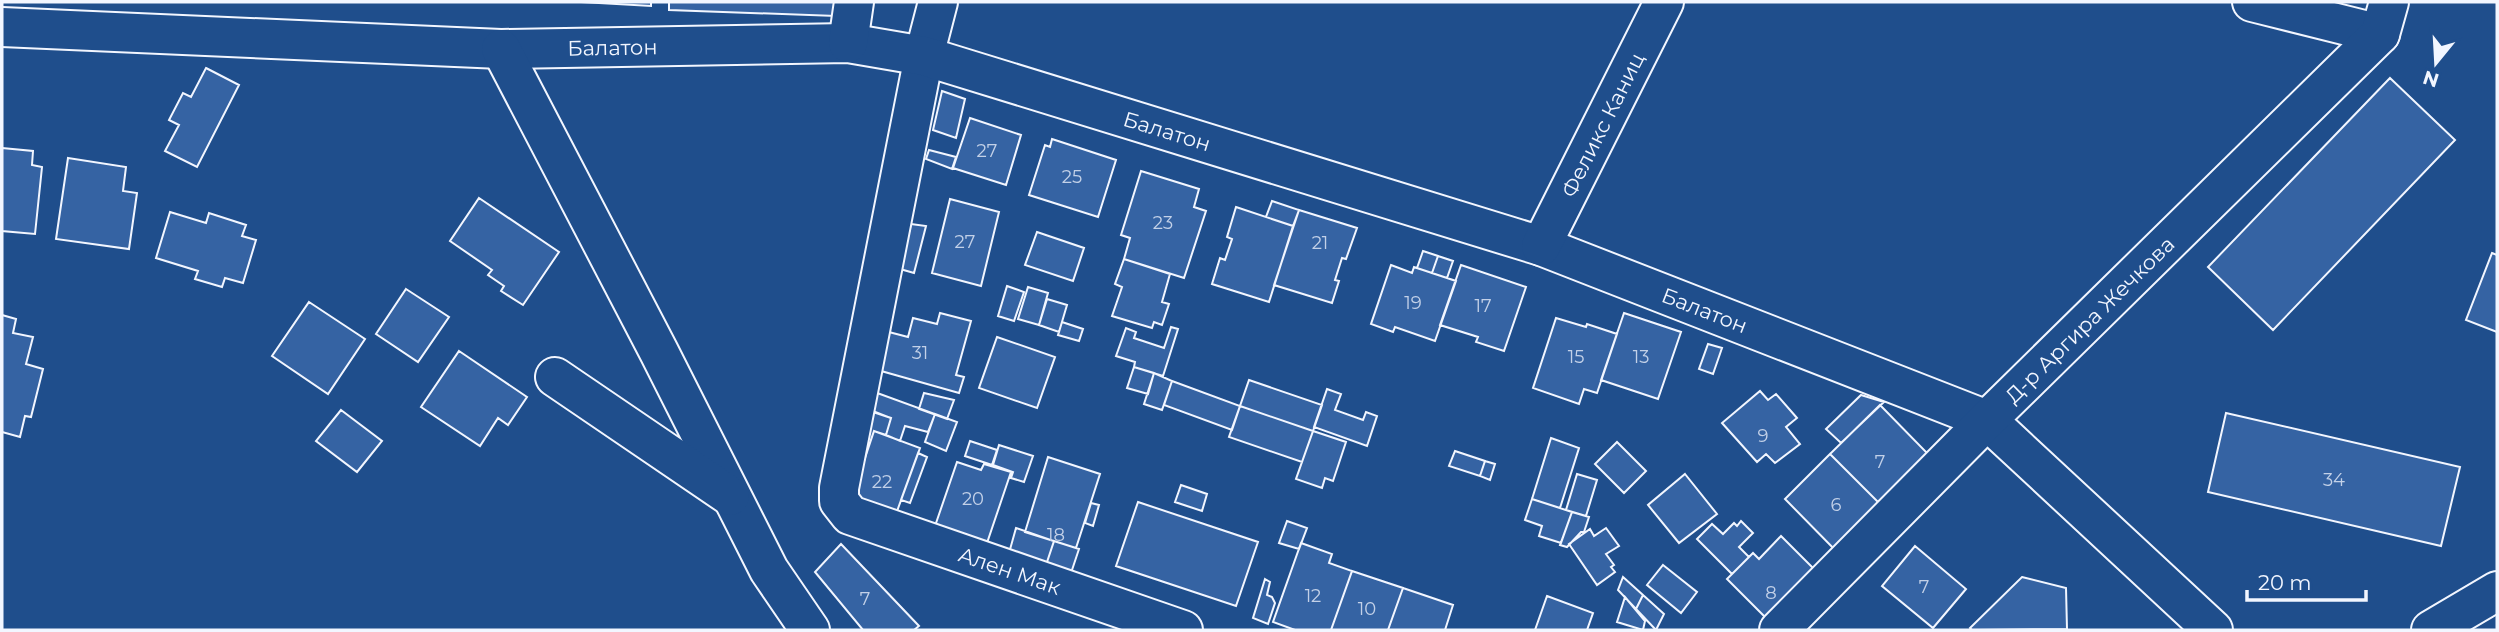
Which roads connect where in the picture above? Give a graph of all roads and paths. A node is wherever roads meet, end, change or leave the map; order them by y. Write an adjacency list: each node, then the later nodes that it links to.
1 (854, 2): 7 (street)
2 (938, 2): 9 (street)
3 (1664, 2): 10 (street, Феликс Каниц)
4 (2252, 2): 5 (street)
5 (2384, 18): 12 (street, Д-р Аргира Жечкова)
6 (2, 27): 8 (street, Балатон)
7 (848, 43): 8 (street, Балатон); 9 (street, Балатон)
8 (502, 49): 13 (street)
9 (924, 56): 10 (street, Балатон); 16 (street, Ален Мак)
10 (1541, 246): 12 (street, Балатон)
11 (555, 377): 13 (street)
12 (1987, 420): 17 (street, Д-р Аргира Жечкова); 18 (street, Балатон)
13 (732, 498): 15 (street)
14 (2497, 591): 19 (street)
15 (810, 630)
16 (1183, 630)
17 (1779, 630)
18 (2213, 630)
19 (2431, 630)

